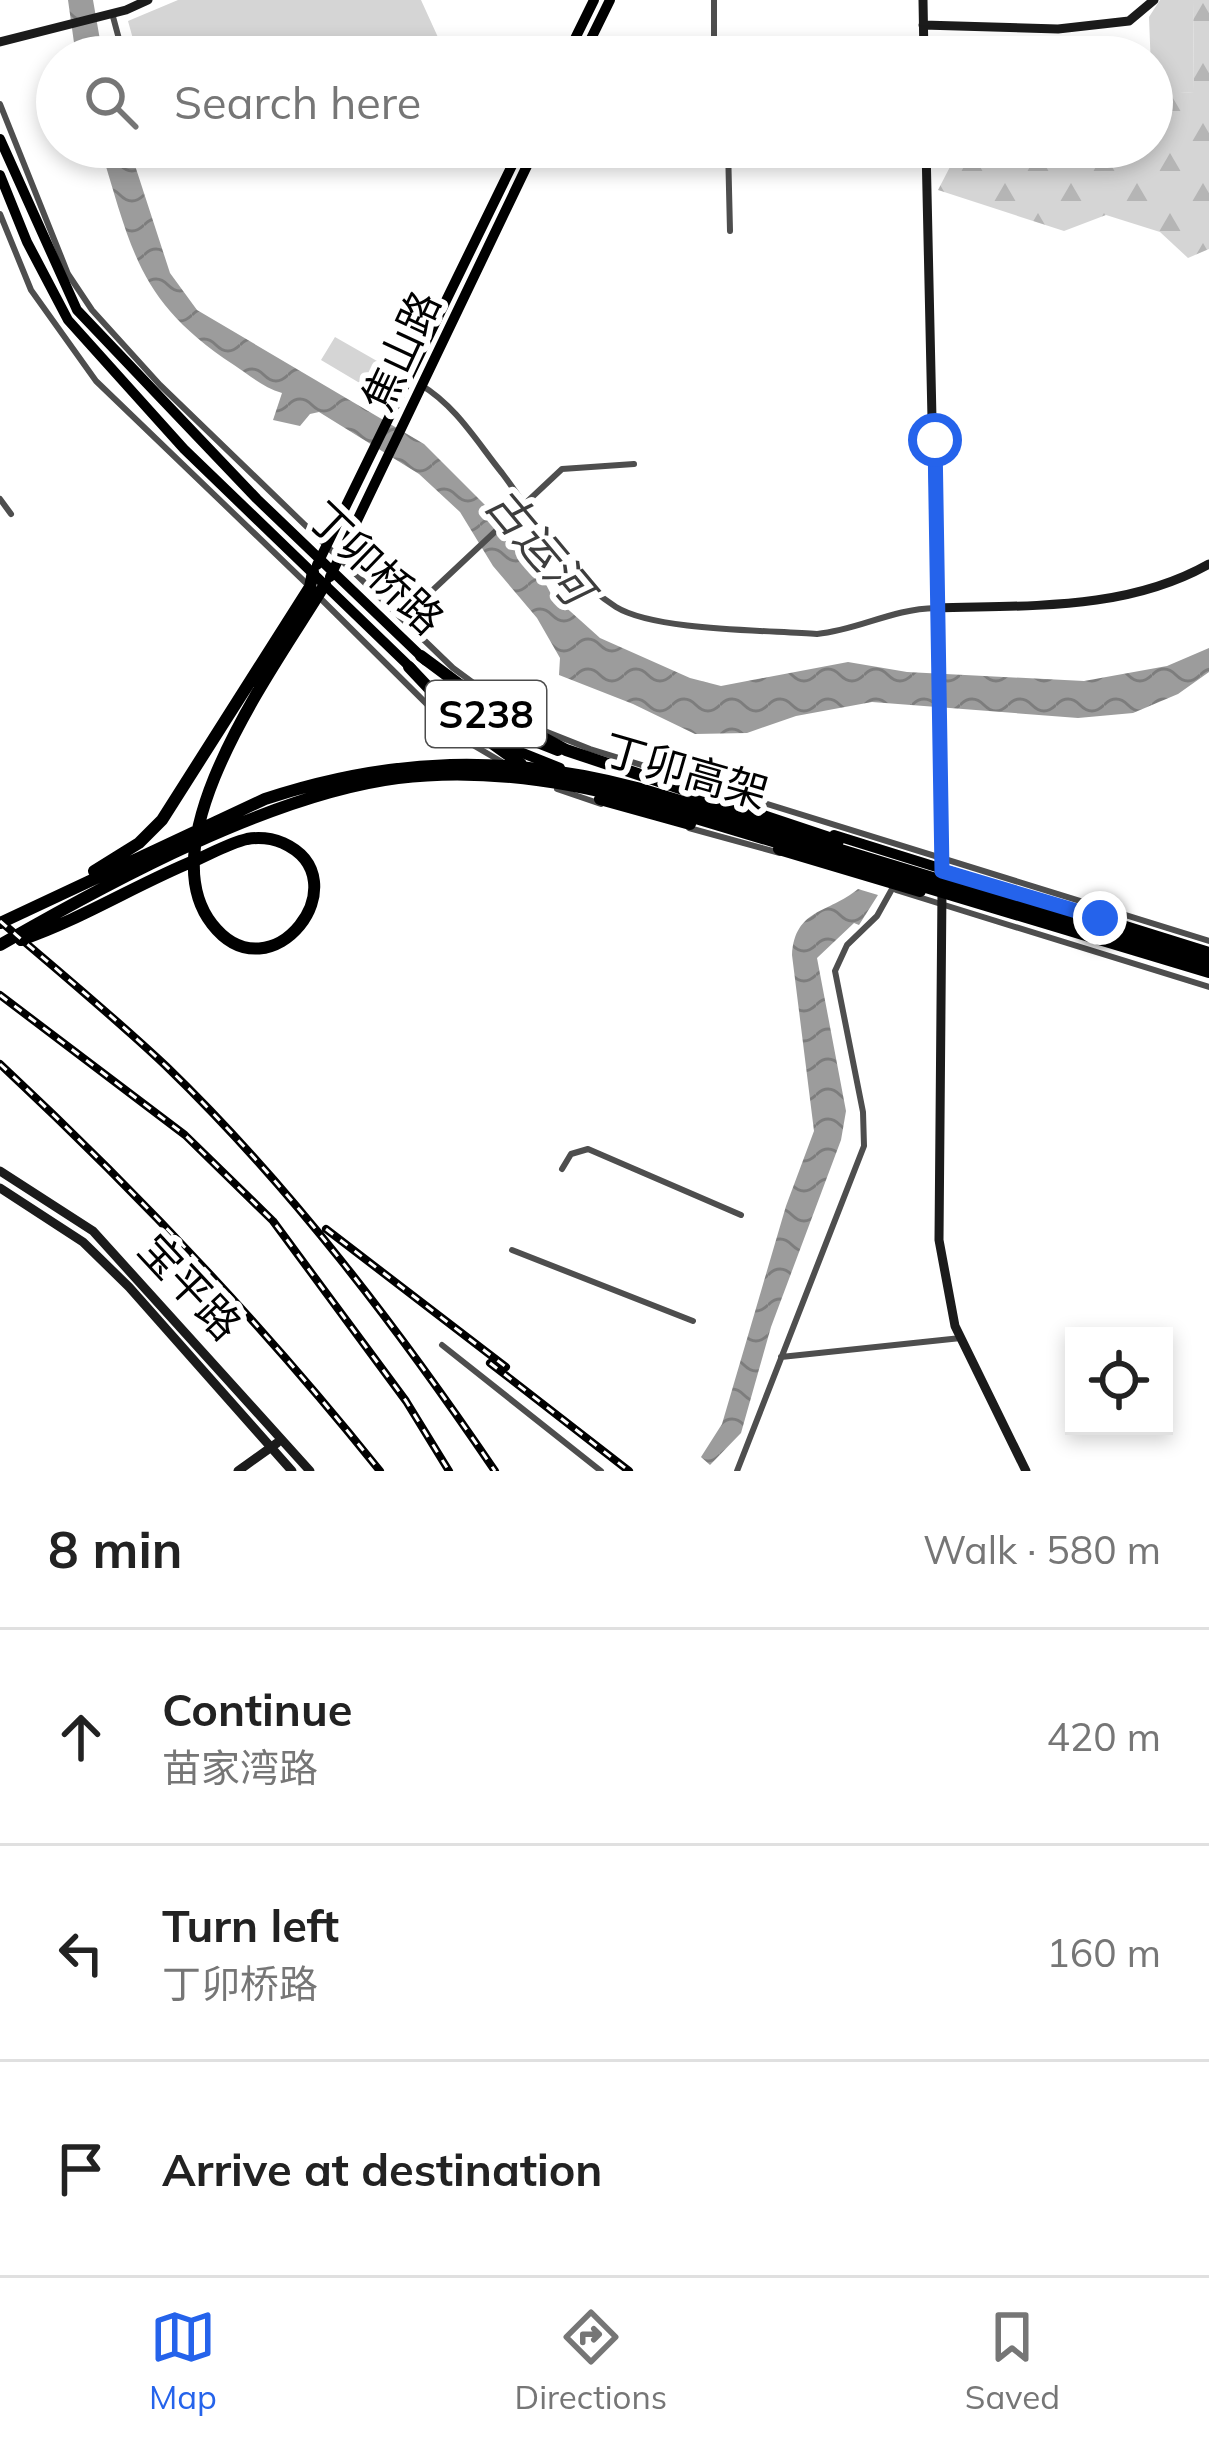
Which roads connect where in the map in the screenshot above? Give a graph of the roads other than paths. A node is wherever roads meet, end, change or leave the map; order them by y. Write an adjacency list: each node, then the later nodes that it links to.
1 (148, 0): 7 (street)
2 (594, 0): 10 (main road)
3 (610, 0): 11 (main road)
4 (714, 0): 12 (street)
5 (922, 0): 8 (street)
6 (1154, 0): 8 (street)
7 (112, 14): 9 (street); 14 (street)
8 (923, 25): 13 (street)
9 (118, 36)
10 (576, 36)
11 (592, 36)
12 (714, 36)
13 (923, 36)
14 (0, 42)
15 (0, 104): 29 (street)
16 (0, 139): 32 (main road, 丁卯桥路 / S238)
17 (511, 168): 29 (main road, 焦山路)
18 (526, 168): 24 (main road, 焦山路)
19 (729, 168): 23 (street)
20 (926, 168): 34 (street)
21 (0, 175): 32 (main road, 丁卯桥路 / S238)
22 (0, 214): 33 (street)
23 (730, 230)
24 (421, 386): 27 (street); 30 (main road, 焦山路)
25 (634, 464): 27 (street)
26 (0, 499): 28 (street)
27 (524, 503): 34 (street); 35 (street)
28 (11, 514)
29 (326, 548): 30 (street); 32 (main road, 焦山路)
30 (339, 560): 33 (main road, 焦山路); 35 (street)
31 (1209, 563): 34 (street)
32 (316, 567): 33 (highway); 33 (main road, 丁卯桥路 / S238)
33 (322, 585): 36 (main road, 丁卯桥路 / S238); 37 (main road, 丁卯桥路 / S238); 42 (street); 45 (highway); 47 (highway)
34 (936, 608): 41 (street)
35 (402, 619): 41 (street)
36 (421, 656): 40 (highway); 41 (main road, 丁卯桥路 / S238)
37 (410, 667): 43 (highway); 44 (main road, 丁卯桥路 / S238)
38 (636, 794): 39 (highway, 丁卯高架); 40 (highway, 丁卯高架); 43 (highway, 丁卯高架)
39 (145, 862): 45 (highway); 47 (highway)
40 (884, 862): 49 (highway, 丁卯高架)
41 (942, 864): 44 (street); 46 (street); 48 (main road, 丁卯桥路 / S238)
42 (892, 889): 44 (street); 59 (street)
43 (964, 898): 49 (highway, 丁卯高架)
44 (943, 902): 49 (main road, 丁卯桥路 / S238); 50 (street); 57 (street)
45 (0, 921)
46 (1209, 941)
47 (0, 946)
48 (1209, 952)
49 (1209, 970)
50 (1209, 987)
51 (562, 1169): 54 (street)
52 (0, 1171): 60 (street, 宝平路)
53 (0, 1188): 61 (street, 宝平路)
54 (741, 1215)
55 (512, 1250): 56 (street)
56 (693, 1321)
57 (961, 1338): 59 (street); 67 (street)
58 (442, 1345): 65 (street)
59 (781, 1357): 66 (street)
60 (282, 1436): 61 (street); 64 (street, 宝平路)
61 (274, 1447): 62 (street); 63 (street, 宝平路)
62 (238, 1471)
63 (292, 1471)
64 (310, 1471)
65 (601, 1471)
66 (737, 1471)
67 (1026, 1471)

